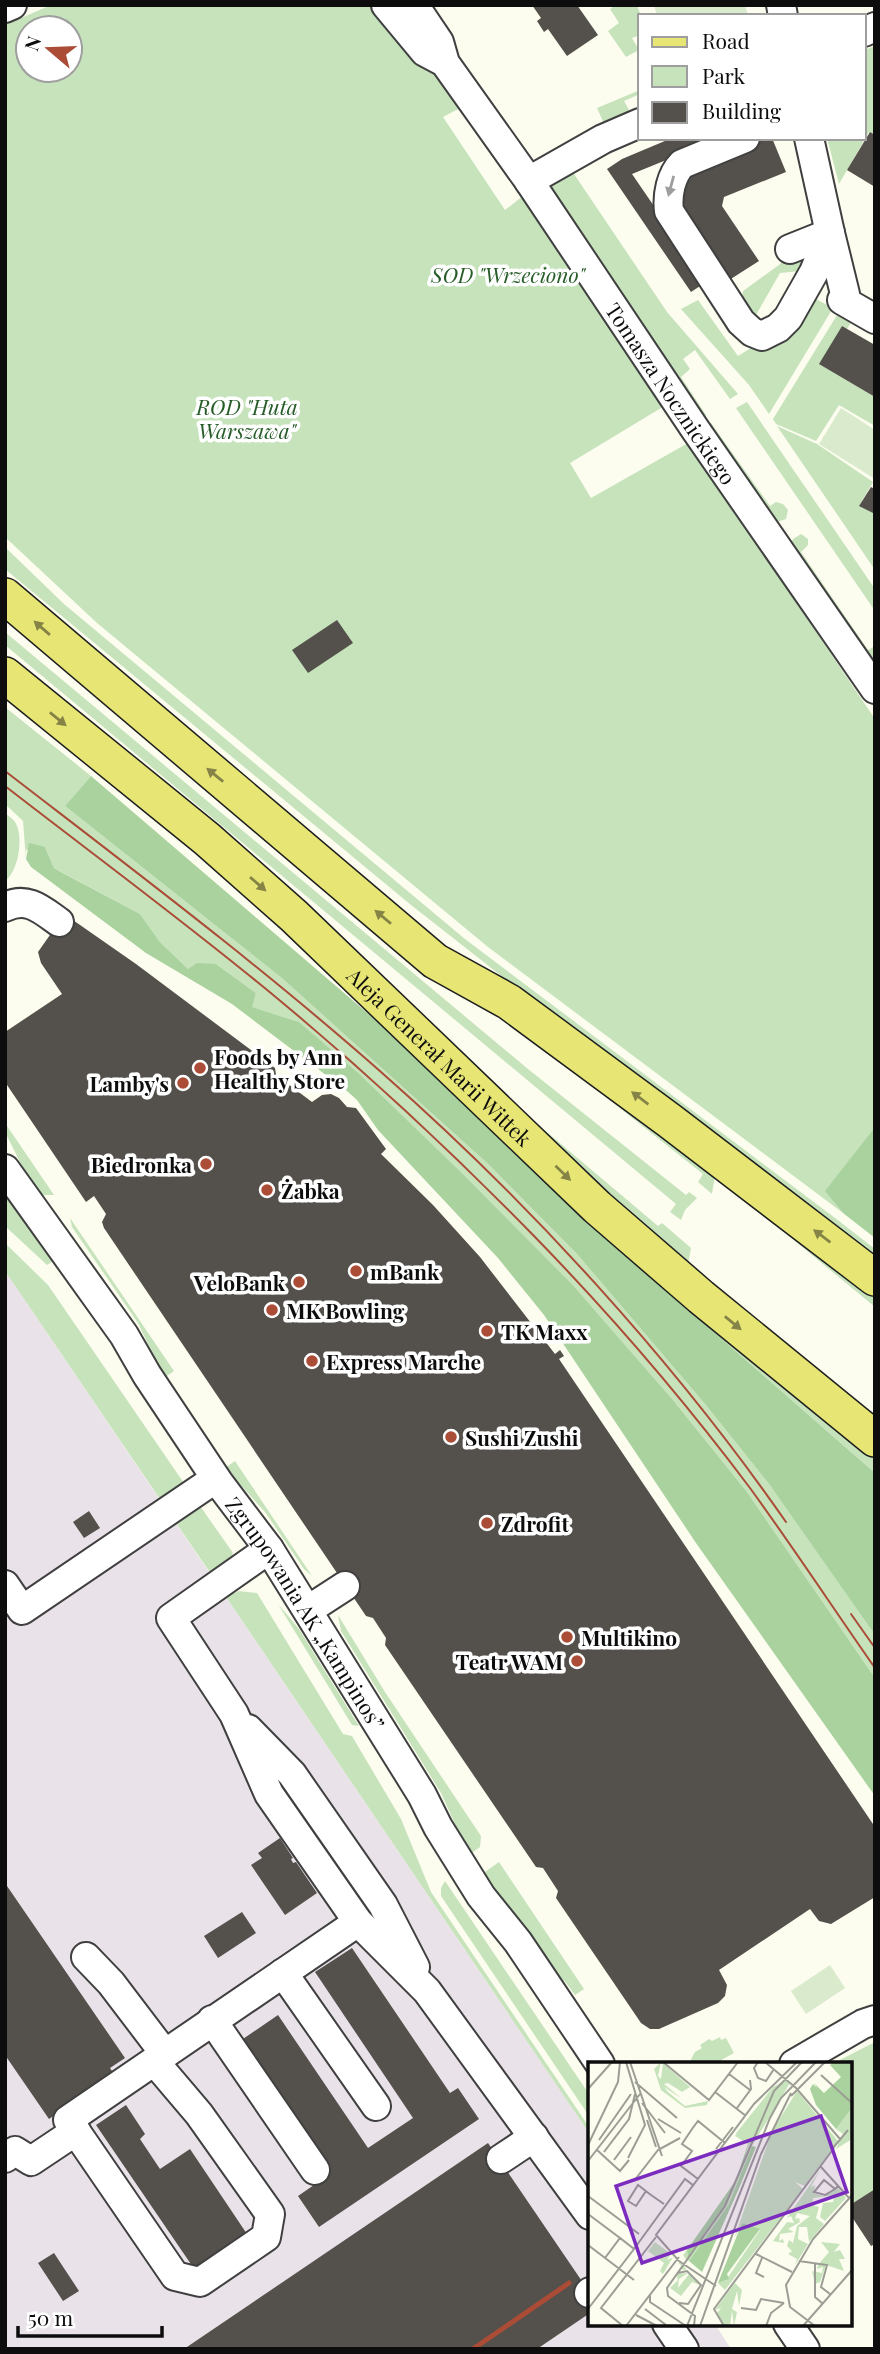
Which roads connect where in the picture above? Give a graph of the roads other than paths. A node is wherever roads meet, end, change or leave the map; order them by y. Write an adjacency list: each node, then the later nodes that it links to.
1 (12, 5): 4 (street)
2 (386, 5): 5 (street, Tomasza Nocznickiego)
3 (414, 5): 5 (street, Tomasza Nocznickiego)
4 (5, 8)
5 (445, 63): 9 (street, Tomasza Nocznickiego)
6 (638, 124): 9 (street)
7 (740, 140): 10 (street, one-way to 10)
8 (809, 140): 10 (street)
9 (529, 181): 15 (street, Tomasza Nocznickiego)
10 (830, 233): 11 (street); 12 (street)
11 (790, 249)
12 (875, 319)
13 (5, 596): 19 (main road, one-way to 13)
14 (5, 676): 20 (main road, Aleja Generał Marii Wittek, one-way to 20)
15 (875, 689)
16 (5, 907): 17 (street)
17 (59, 922)
18 (5, 1169): 21 (street, Zgrupowania AK „Kampinos”)
19 (875, 1278)
20 (875, 1439)
21 (215, 1479): 22 (street, Zgrupowania AK „Kampinos”); 23 (street)
22 (269, 1549): 25 (street, Zgrupowania AK „Kampinos”); 26 (street)
23 (5, 1585)
24 (345, 1586): 25 (street)
25 (308, 1610): 34 (street, Zgrupowania AK „Kampinos”)
26 (234, 1714): 27 (street); 30 (street)
27 (358, 1922): 29 (street); 30 (street)
28 (86, 1957): 33 (street)
29 (283, 1973): 32 (street); 36 (street)
30 (427, 1991): 38 (street)
31 (871, 2019): 35 (street)
32 (212, 2020): 33 (street); 41 (street)
33 (160, 2058): 37 (street); 37 (street)
34 (599, 2062)
35 (796, 2062)
36 (376, 2106)
37 (76, 2131): 39 (street)
38 (534, 2137): 40 (street); 42 (street)
39 (8, 2149)
40 (501, 2160)
41 (315, 2170)
42 (588, 2212)
43 (668, 2326): 45 (street)
44 (789, 2326): 46 (street)
45 (684, 2349)
46 (805, 2349)

